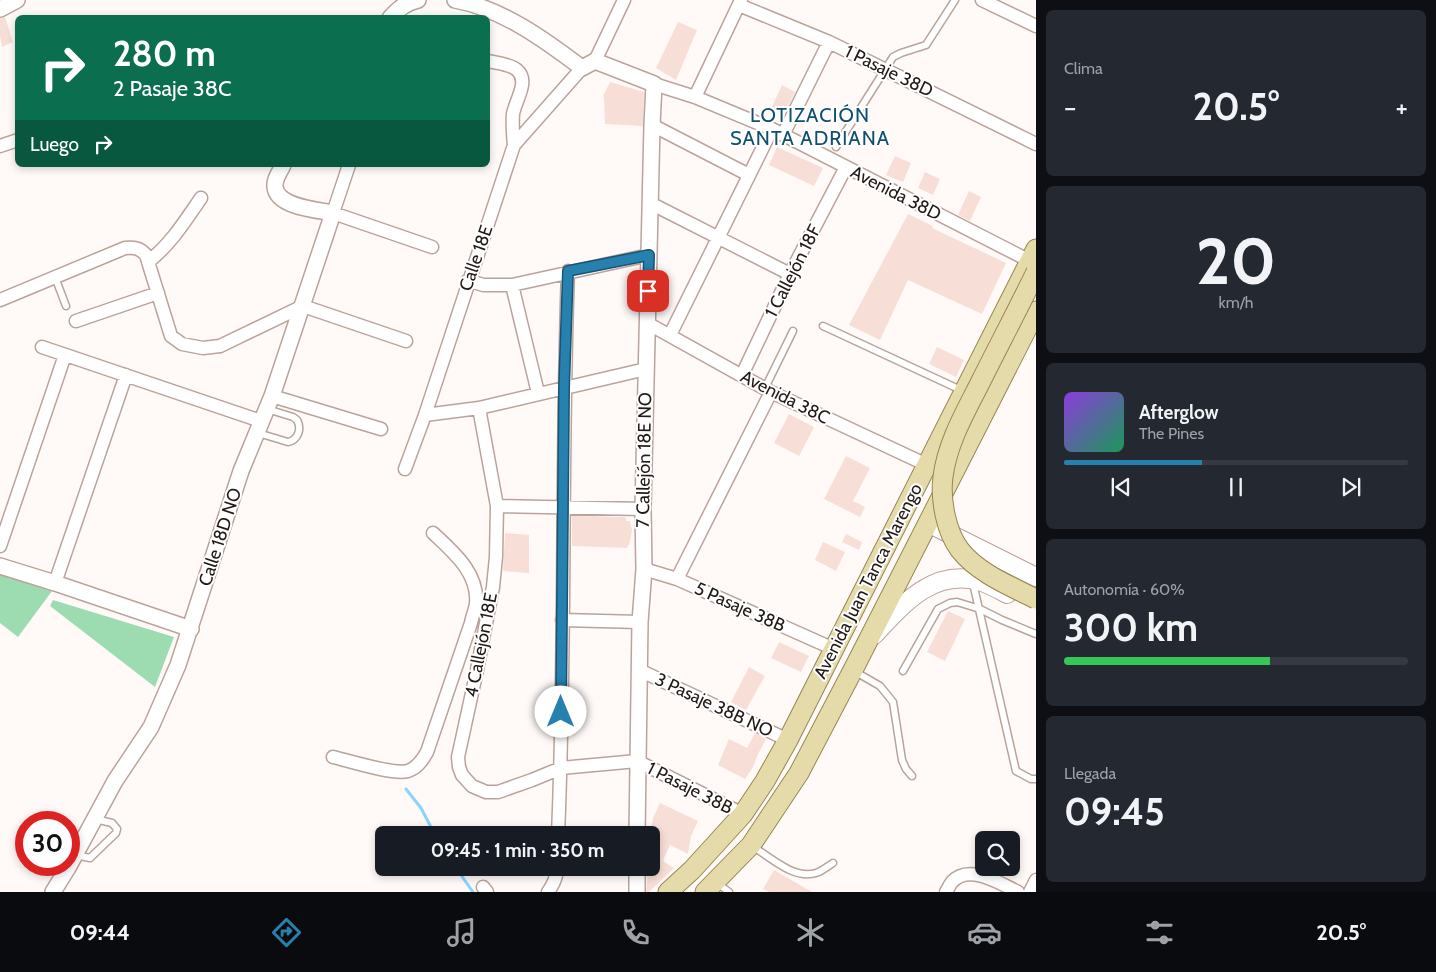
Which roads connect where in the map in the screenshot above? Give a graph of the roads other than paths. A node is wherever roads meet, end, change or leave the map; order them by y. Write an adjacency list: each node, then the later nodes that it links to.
1 (17, 0): 8 (street)
2 (418, 0): 9 (street)
3 (455, 0): 13 (street, Avenida 38D)
4 (624, 0): 13 (street, Calle 18E)
5 (955, 0): 14 (lane)
6 (982, 0): 10 (street)
7 (740, 2): 11 (street, 1 Pasaje 38D); 16 (street)
8 (0, 9)
9 (393, 15)
10 (1036, 26)
11 (829, 42): 14 (street, 1 Pasaje 38D); 18 (street)
12 (490, 62): 21 (street)
13 (589, 64): 15 (street, Avenida 38D); 21 (street, Calle 18E)
14 (885, 69): 20 (street, 1 Pasaje 38D); 23 (lane)
15 (654, 84): 16 (street, Avenida 38D); 17 (street, 7 Callejón 18E NO)
16 (695, 97): 18 (street, Avenida 38D)
17 (652, 125): 27 (street); 29 (street, 7 Callejón 18E NO)
18 (778, 132): 26 (street, Avenida 38D); 27 (street)
19 (15, 141): 22 (street)
20 (1036, 144)
21 (514, 145): 39 (street, Calle 18E)
22 (0, 146)
23 (836, 147)
24 (282, 167): 30 (street)
25 (348, 167): 30 (street, Calle 18D NO)
26 (846, 168): 34 (street, Avenida 38D); 37 (street, 1 Callejón 18F)
27 (749, 175): 31 (street)
28 (202, 198): 35 (street)
29 (650, 203): 31 (street); 33 (street, 7 Callejón 18E NO)
30 (333, 213): 32 (street); 44 (street, Calle 18D NO)
31 (719, 238): 37 (street); 50 (street)
32 (432, 247)
33 (649, 255): 36 (street); 47 (street, 7 Callejón 18E NO)
34 (1034, 260): 59 (main road, Avenida Juan Tanca Marengo); 82 (main road, bridge)
35 (148, 262): 38 (street); 41 (street)
36 (568, 271): 40 (street); 57 (street)
37 (790, 274): 56 (street, 1 Callejón 18F)
38 (55, 277): 42 (street); 43 (lane)
39 (468, 280): 40 (street); 63 (street, Calle 18E)
40 (512, 285): 60 (street)
41 (158, 293): 44 (street); 46 (street)
42 (0, 300)
43 (66, 306)
44 (303, 306): 51 (street); 62 (street, Calle 18D NO)
45 (1036, 311): 70 (main road, Avenida Juan Tanca Marengo)
46 (76, 321)
47 (647, 323): 50 (street, Avenida 38C); 54 (street, 7 Callejón 18E NO)
48 (823, 326): 59 (lane)
49 (793, 331): 58 (lane)
50 (670, 335): 56 (street, Avenida 38C)
51 (406, 341)
52 (42, 347): 53 (street)
53 (65, 355): 55 (street); 72 (street)
54 (646, 369): 57 (street); 69 (street, 7 Callejón 18E NO)
55 (126, 375): 62 (street); 79 (street)
56 (742, 375): 58 (street, Avenida 38C)
57 (564, 388): 60 (street); 68 (street)
58 (768, 390): 65 (street, Avenida 38C); 77 (street)
59 (964, 392): 65 (main road, Avenida Juan Tanca Marengo)
60 (538, 393): 61 (street)
61 (479, 408): 63 (street); 67 (street, 4 Callejón 18E)
62 (264, 414): 62 (lane); 64 (street); 87 (street, Calle 18D NO)
63 (425, 415): 66 (street, Calle 18E)
64 (381, 428)
65 (927, 465): 73 (main road, Avenida Juan Tanca Marengo)
66 (405, 469)
67 (497, 506): 68 (street); 81 (street, 4 Callejón 18E)
68 (563, 508): 69 (street); 85 (street)
69 (643, 509): 75 (street, 7 Callejón 18E NO)
70 (928, 523): 73 (main road); 76 (main road); 89 (main road, Avenida Juan Tanca Marengo)
71 (433, 533): 80 (street)
72 (0, 546)
73 (876, 564): 90 (main road, Avenida Juan Tanca Marengo)
74 (0, 566): 79 (street)
75 (644, 569): 77 (street, 5 Pasaje 38B); 86 (street, 7 Callejón 18E NO)
76 (1036, 577)
77 (677, 579): 90 (street, 5 Pasaje 38B)
78 (972, 579): 83 (main road); 84 (lane); 89 (main road)
79 (55, 583): 87 (street)
80 (475, 587): 81 (street); 91 (street)
81 (493, 588): 92 (street, 4 Callejón 18E)
82 (1036, 599)
83 (1036, 608)
84 (980, 609): 88 (lane); 95 (lane); 101 (lane)
85 (562, 620): 86 (street); 99 (street)
86 (640, 622): 93 (street, 7 Callejón 18E NO)
87 (190, 630): 104 (street, Calle 18D NO)
88 (1036, 634)
89 (866, 644): 94 (main road, Avenida Juan Tanca Marengo)
90 (834, 650): 96 (main road, Avenida Juan Tanca Marengo)
91 (457, 663): 92 (street); 97 (street)
92 (478, 670): 102 (street, 4 Callejón 18E)
93 (639, 670): 96 (street, 3 Pasaje 38B NO); 98 (street, 7 Callejón 18E NO)
94 (853, 670): 100 (lane); 107 (main road, Avenida Juan Tanca Marengo)
95 (903, 671)
96 (788, 740): 103 (main road, Avenida Juan Tanca Marengo)
97 (334, 757)
98 (637, 761): 99 (street, 1 Pasaje 38B); 103 (street, 1 Pasaje 38B); 106 (street, 7 Callejón 18E NO)
99 (561, 768): 102 (street, 1 Pasaje 38B); 105 (street)
100 (912, 776)
101 (1036, 779)
102 (466, 781)
103 (743, 814): 119 (main road, Avenida Juan Tanca Marengo)
104 (94, 819): 108 (street, Calle 18D NO); 109 (lane)
105 (558, 826)
106 (637, 826)
107 (751, 845): 110 (lane); 115 (main road, Avenida Juan Tanca Marengo)
108 (80, 846)
109 (80, 856)
110 (833, 864)
111 (62, 876): 116 (street, Calle 18D NO)
112 (555, 876): 117 (street)
113 (637, 876): 118 (street)
114 (1036, 880): 122 (street)
115 (717, 889)
116 (52, 892)
117 (548, 892)
118 (637, 892)
119 (668, 892)
120 (946, 892): 121 (street)
121 (1018, 892)
122 (1030, 892)

